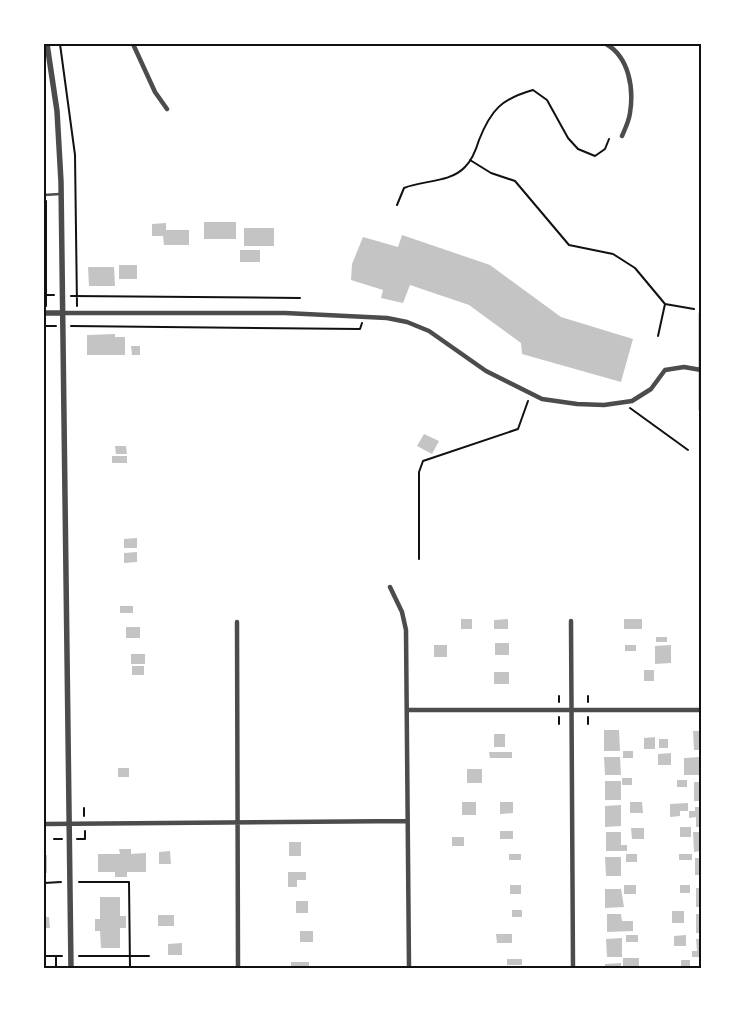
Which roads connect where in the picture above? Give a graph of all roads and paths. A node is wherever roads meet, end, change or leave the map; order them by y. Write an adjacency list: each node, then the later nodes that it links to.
1 (47, 44): 10 (street)
2 (60, 44): 14 (path)
3 (133, 44): 5 (street)
4 (606, 44): 7 (street)
5 (167, 109)
6 (44, 134): 11 (path)
7 (622, 136)
8 (609, 139): 9 (path)
9 (470, 160): 12 (path); 15 (path)
10 (61, 194): 11 (lane); 18 (street)
11 (45, 195): 13 (path)
12 (397, 205)
13 (46, 295)
14 (300, 298)
15 (665, 304): 16 (path); 21 (path)
16 (701, 312): 22 (street)
17 (44, 313): 18 (street)
18 (62, 313): 19 (street); 36 (street)
19 (364, 316): 20 (path); 23 (street)
20 (77, 326)
21 (658, 336)
22 (701, 370): 24 (street); 25 (street)
23 (530, 394): 24 (street); 27 (path)
24 (622, 402): 26 (path)
25 (701, 410)
26 (688, 450)
27 (419, 559)
28 (390, 587): 31 (street)
29 (571, 621): 32 (street)
30 (237, 622): 35 (street)
31 (407, 710): 32 (street); 34 (street)
32 (571, 710): 33 (street); 50 (street)
33 (701, 710)
34 (407, 821): 35 (street); 49 (street)
35 (237, 822): 36 (street); 48 (street)
36 (68, 823): 37 (street); 46 (street)
37 (44, 824)
38 (85, 882): 43 (path)
39 (44, 883): 40 (path)
40 (55, 883)
41 (44, 956): 45 (path)
42 (86, 956): 43 (path)
43 (130, 956): 44 (path); 47 (path)
44 (149, 956)
45 (56, 968)
46 (71, 968)
47 (130, 968)
48 (238, 968)
49 (409, 968)
50 (573, 968)

